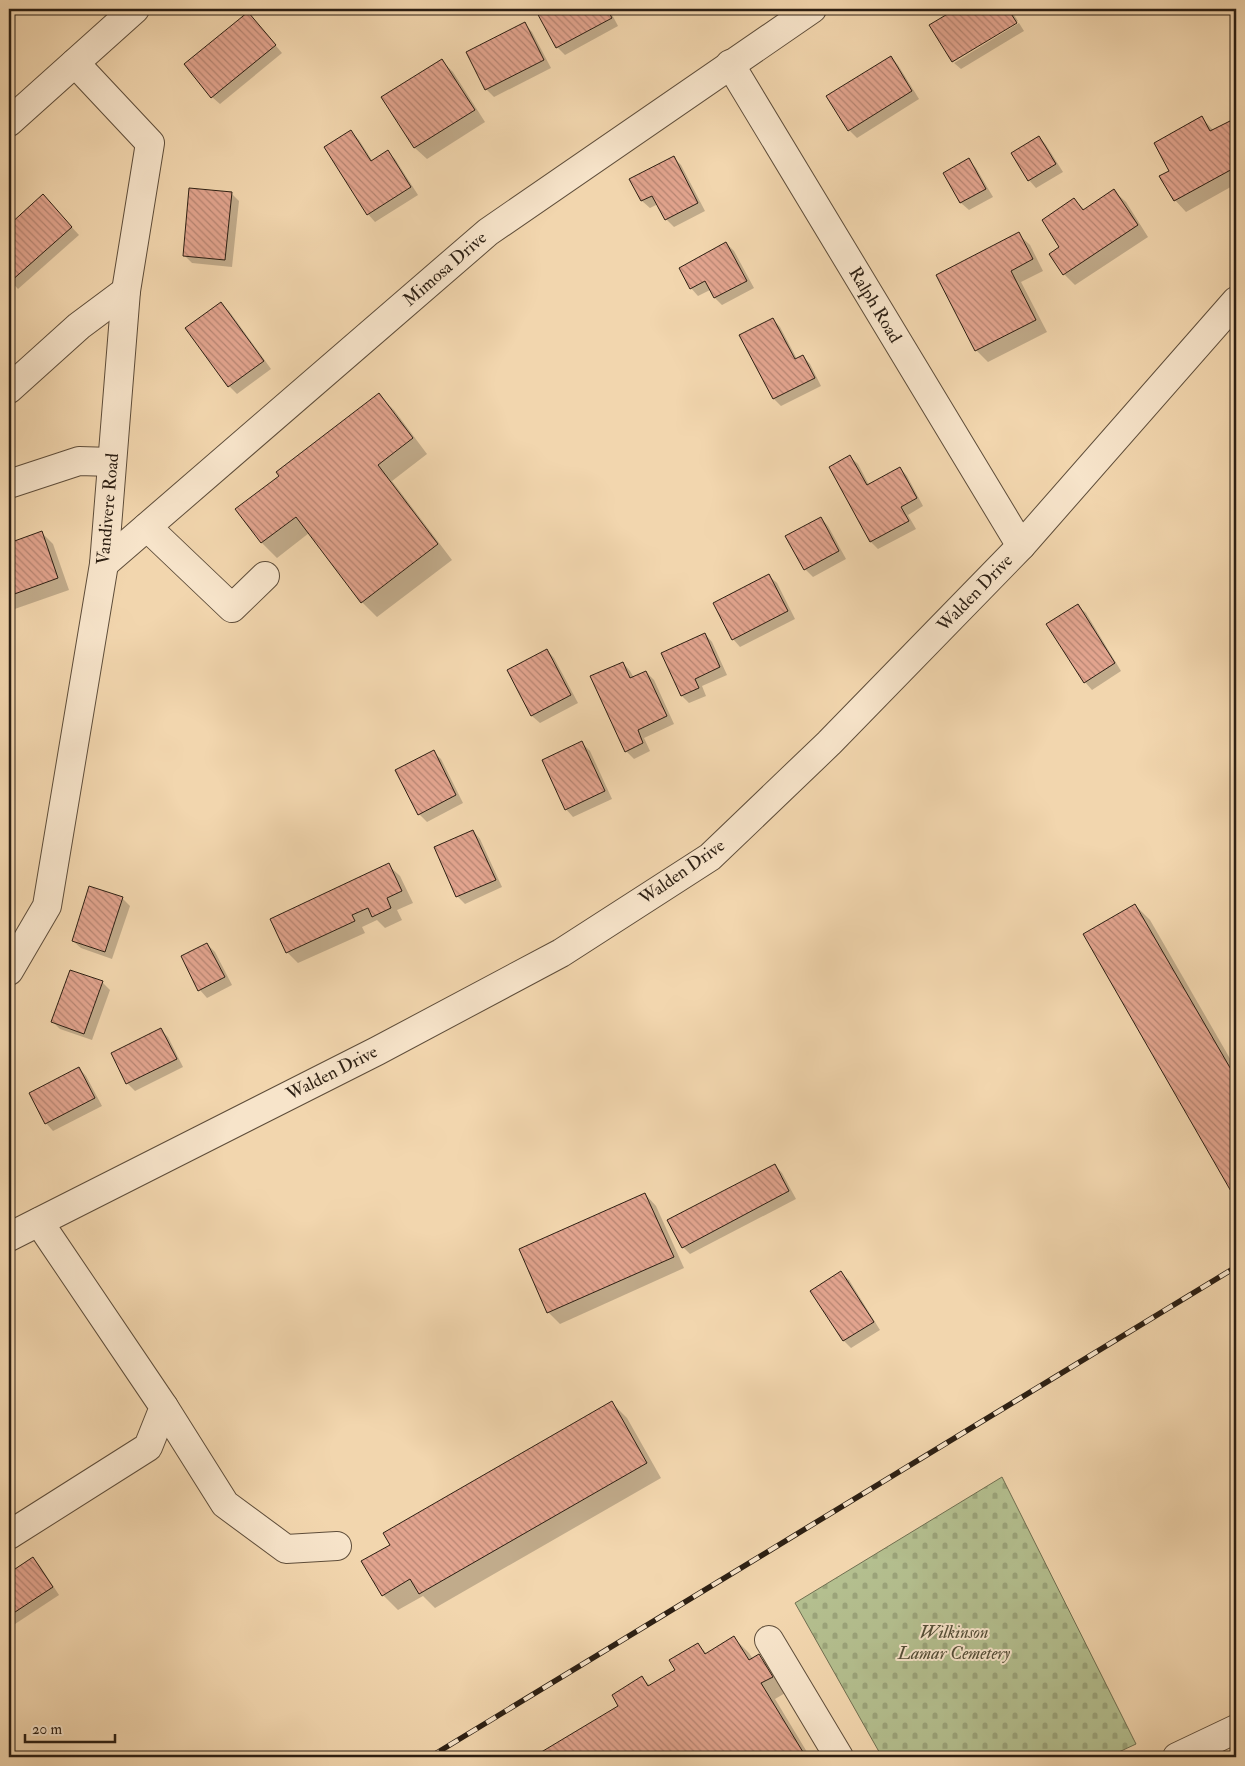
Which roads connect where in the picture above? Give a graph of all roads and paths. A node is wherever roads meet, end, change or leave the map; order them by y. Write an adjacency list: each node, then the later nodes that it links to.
1 (135, 9): 3 (street)
2 (812, 9): 4 (street, Mimosa Drive)
3 (75, 63): 5 (street); 6 (street, Vandivere Road)
4 (730, 64): 11 (street, Mimosa Drive); 12 (street, Ralph Road)
5 (9, 122)
6 (126, 291): 8 (street); 9 (street, Vandivere Road)
7 (1236, 301): 12 (street, Walden Drive)
8 (9, 389)
9 (112, 462): 10 (street); 13 (street, Vandivere Road)
10 (9, 484)
11 (147, 527): 13 (street, Mimosa Drive); 14 (street)
12 (1020, 546): 16 (street, Walden Drive)
13 (104, 564): 15 (street, Vandivere Road)
14 (265, 576)
15 (9, 971)
16 (39, 1222): 17 (street, Walden Drive); 18 (street)
17 (9, 1237)
18 (164, 1407): 19 (street); 20 (street)
19 (9, 1535)
20 (337, 1546)
21 (769, 1640): 23 (street)
22 (1236, 1728): 24 (street)
23 (839, 1757)
24 (1176, 1757)

